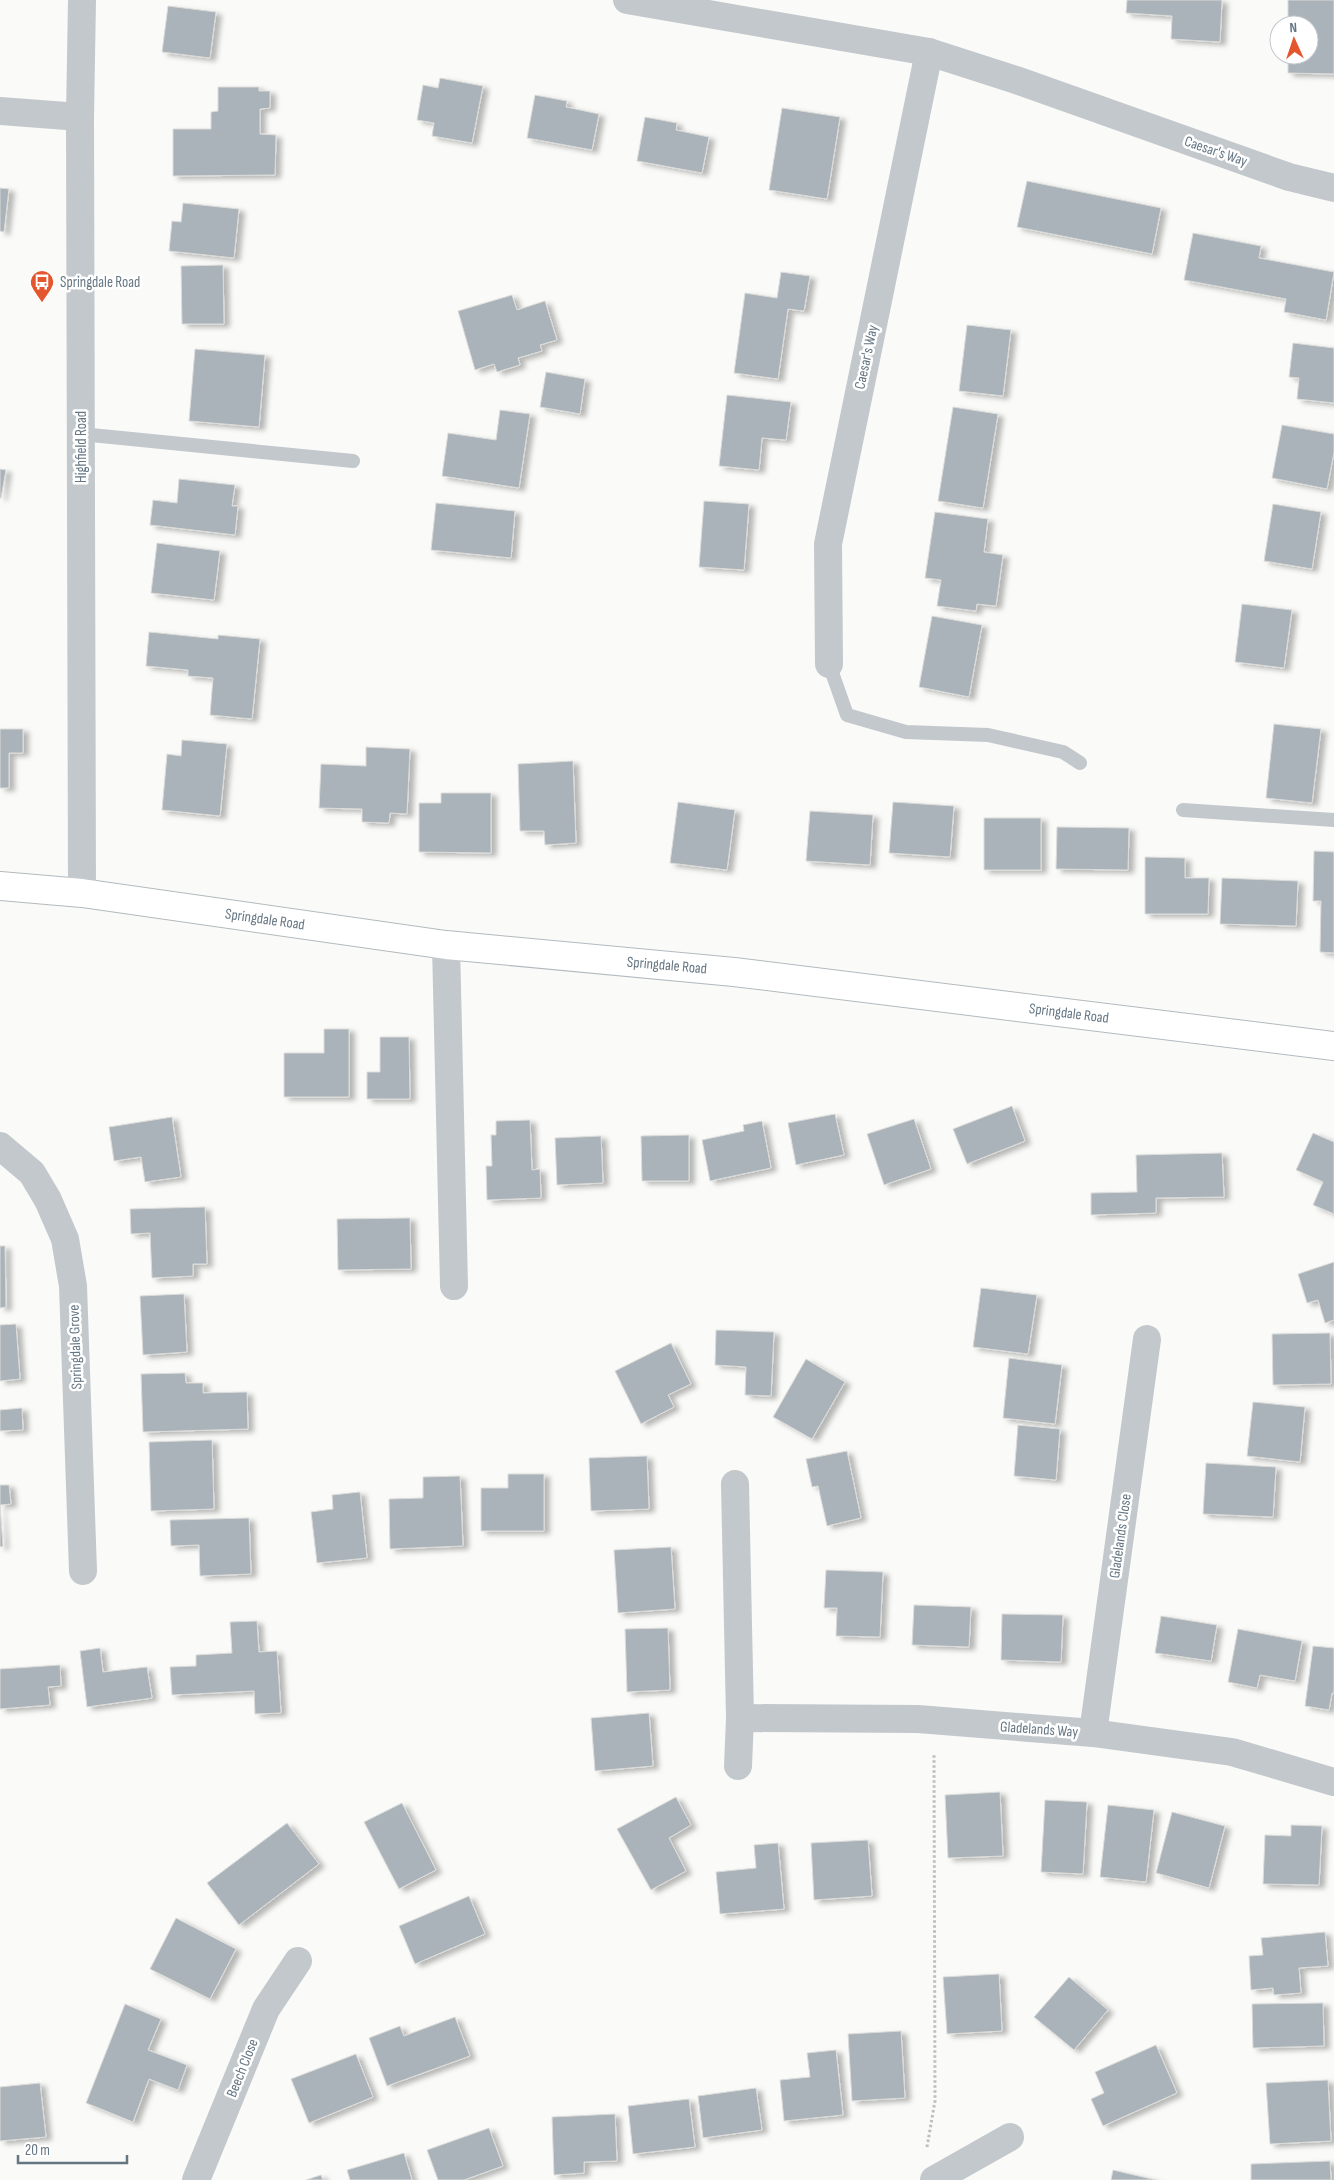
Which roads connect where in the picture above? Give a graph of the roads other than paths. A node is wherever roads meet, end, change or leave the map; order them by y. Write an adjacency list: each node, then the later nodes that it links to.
1 (82, 0): 5 (street, Highfield Road)
2 (627, 0): 3 (street, Caesar's Way)
3 (929, 52): 6 (street, Caesar's Way); 9 (street, Caesar's Way)
4 (0, 111): 5 (street)
5 (80, 117): 7 (street, Highfield Road)
6 (1334, 188)
7 (81, 434): 8 (lane); 14 (street, Highfield Road)
8 (353, 460)
9 (829, 664): 10 (lane)
10 (1080, 762)
11 (1182, 810): 12 (lane)
12 (1334, 820)
13 (0, 886): 14 (street, Springdale Road)
14 (82, 893): 15 (street, Springdale Road)
15 (446, 945): 16 (street, Springdale Road); 18 (street)
16 (1334, 1046)
17 (0, 1146): 21 (street, Springdale Grove)
18 (454, 1286)
19 (1147, 1339): 23 (street, Gladelands Close)
20 (735, 1484): 22 (street)
21 (83, 1571)
22 (740, 1718): 23 (street, Gladelands Way); 24 (street)
23 (1093, 1733): 25 (street, Gladelands Way)
24 (738, 1766)
25 (1334, 1782)
26 (298, 1961): 28 (street, Beech Close)
27 (1010, 2137): 29 (street)
28 (196, 2180)
29 (934, 2180)

